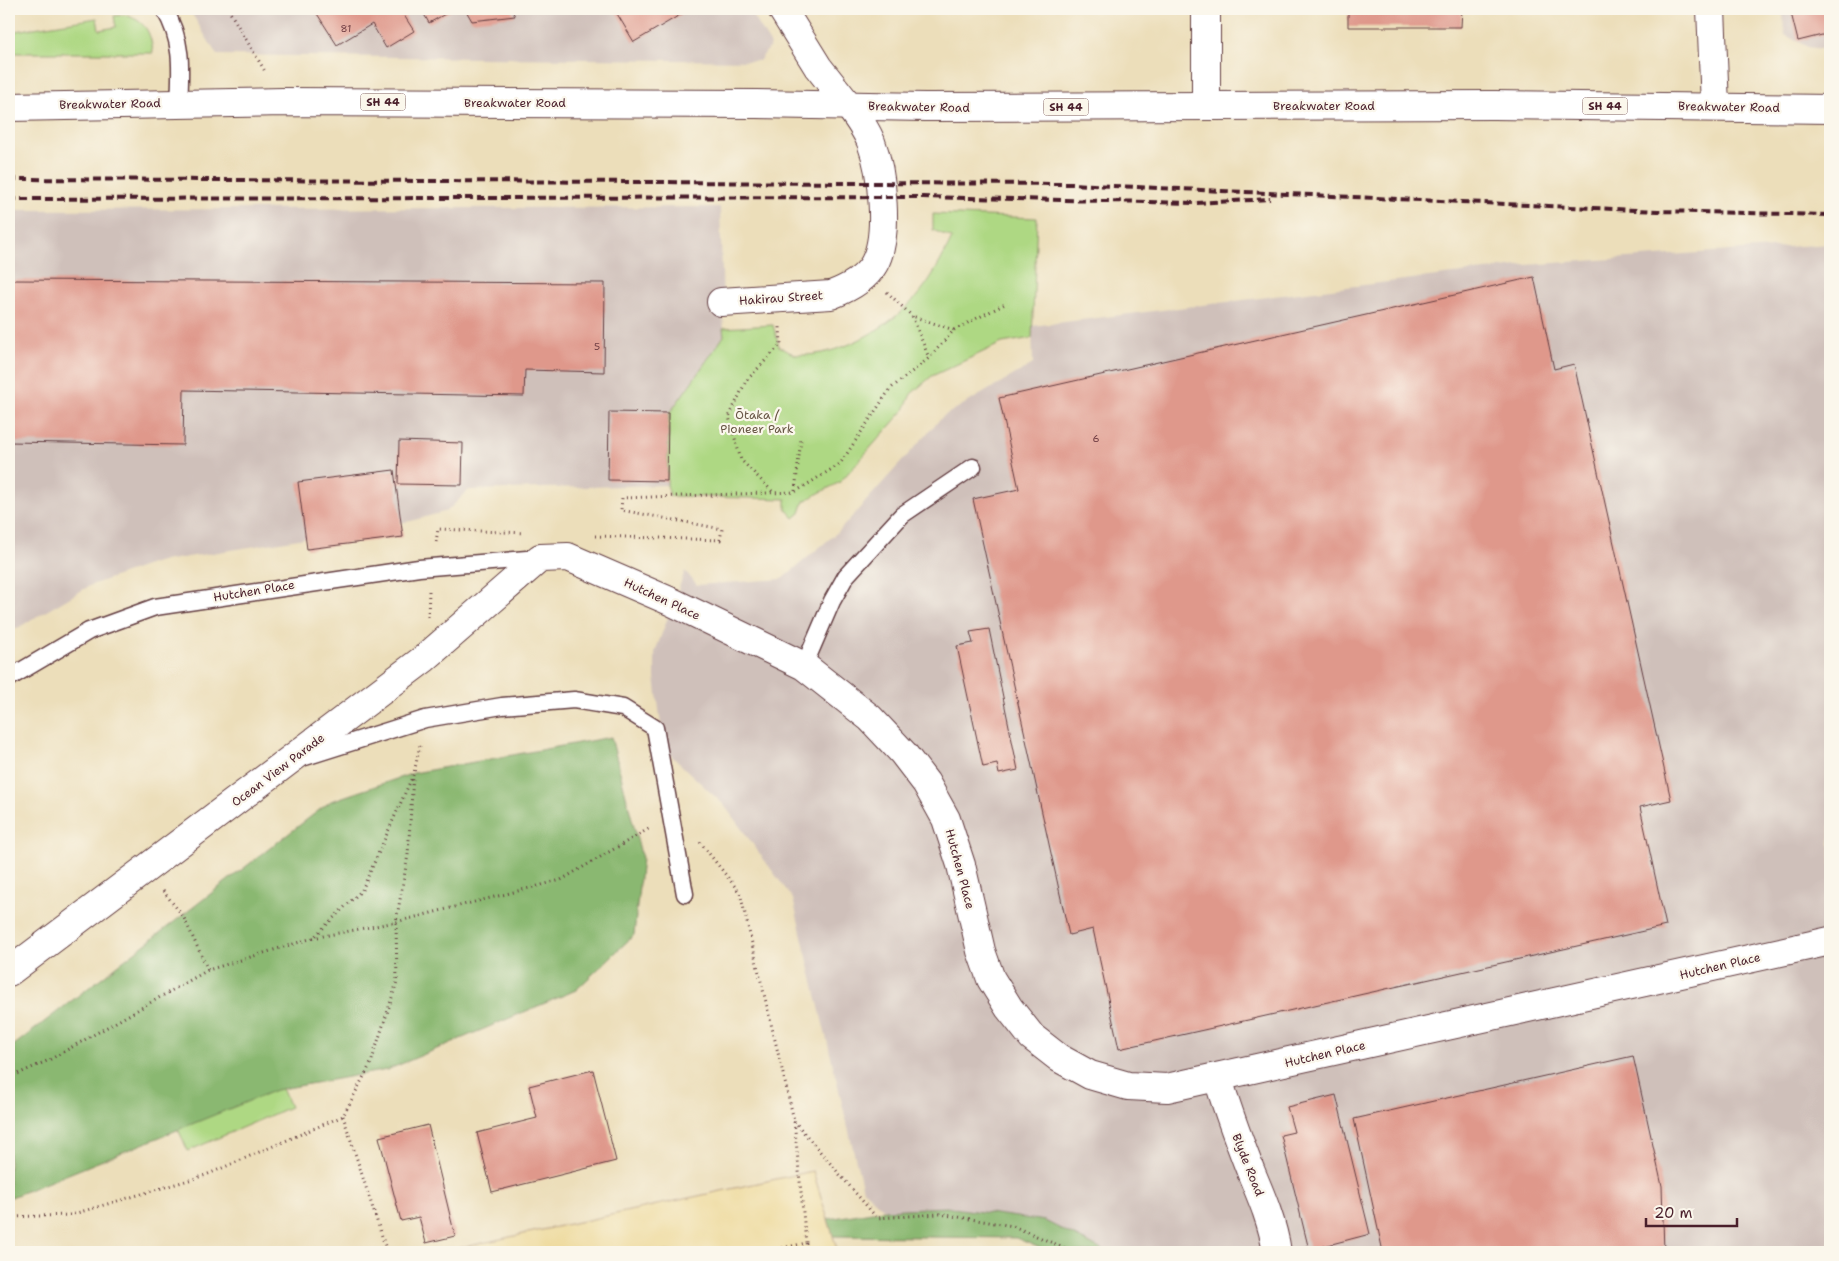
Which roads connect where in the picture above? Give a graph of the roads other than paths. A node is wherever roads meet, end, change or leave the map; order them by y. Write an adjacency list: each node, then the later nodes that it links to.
1 (164, 9): 5 (lane)
2 (782, 9): 6 (main road, Hakirau Street)
3 (1206, 9): 7 (main road)
4 (1711, 9): 8 (main road)
5 (179, 103): 6 (main road, Breakwater Road / SH 44); 9 (main road, Breakwater Road / SH 44)
6 (849, 106): 7 (main road, Breakwater Road / SH 44); 11 (main road, Hakirau Street)
7 (1206, 106): 8 (main road, Breakwater Road / SH 44)
8 (1715, 106): 10 (main road, Breakwater Road / SH 44)
9 (9, 107)
10 (1830, 109)
11 (721, 302)
12 (973, 467): 14 (lane)
13 (540, 558): 14 (main road, Hutchen Place); 15 (lane, Hutchen Place); 16 (main road, Ocean View Parade)
14 (804, 666): 20 (main road, Hutchen Place)
15 (9, 678)
16 (290, 762): 17 (lane); 19 (main road, Ocean View Parade)
17 (685, 894)
18 (1830, 941): 20 (main road, Hutchen Place)
19 (9, 972)
20 (1218, 1078): 21 (main road, Blyde Road)
21 (1277, 1252)

